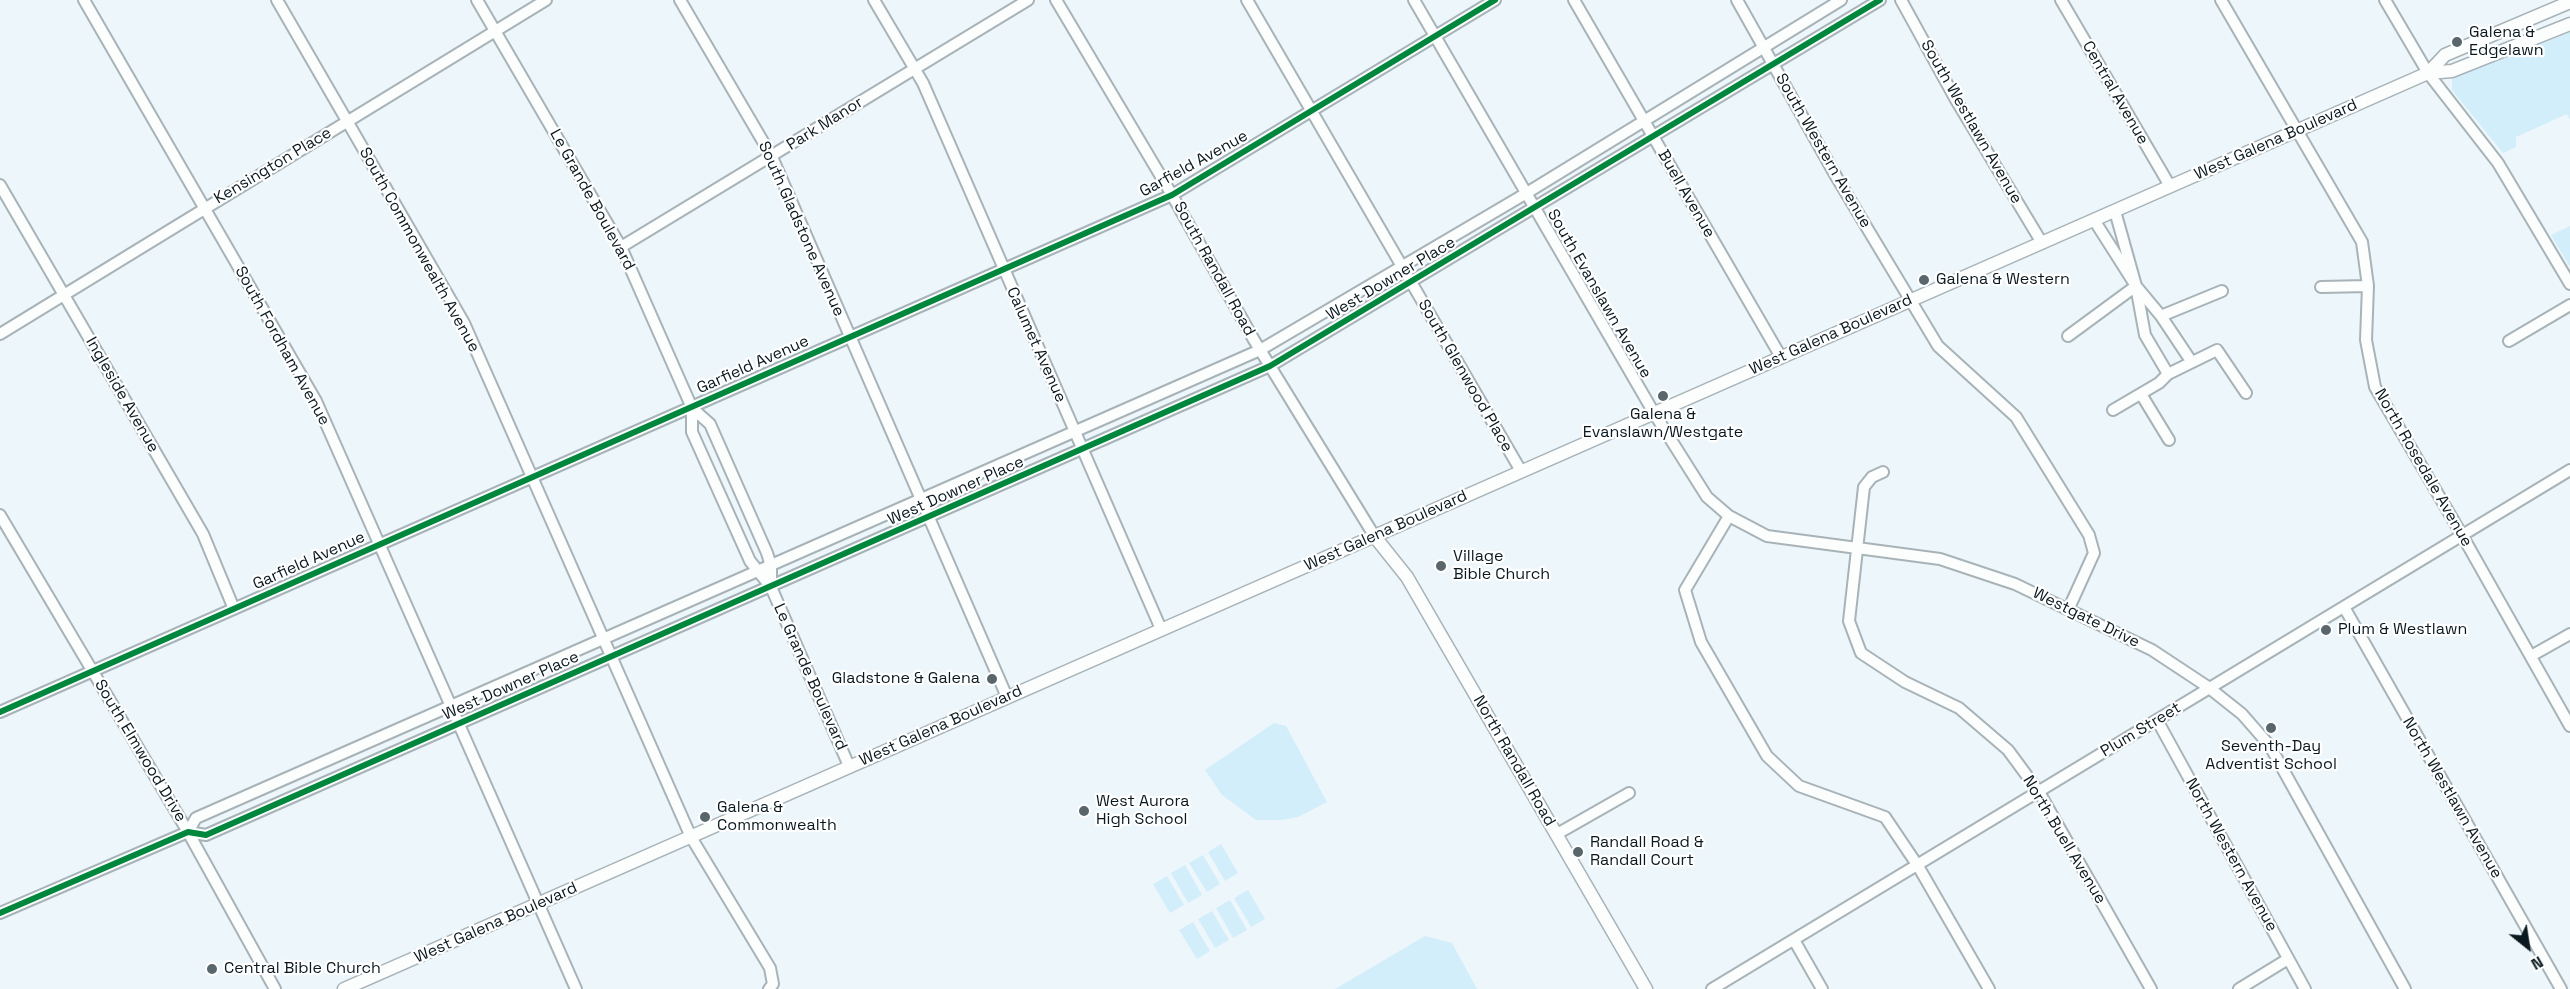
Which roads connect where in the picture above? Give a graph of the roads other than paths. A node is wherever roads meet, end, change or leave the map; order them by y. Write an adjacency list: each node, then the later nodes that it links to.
1 (84, 0): 38 (street, South Fordham Avenue)
2 (277, 0): 30 (street, South Commonwealth Avenue)
3 (477, 0): 22 (street, Le Grande Boulevard)
4 (546, 0): 22 (street, Kensington Place)
5 (681, 0): 33 (street, South Gladstone Avenue)
6 (874, 0): 26 (street, Calumet Avenue)
7 (1028, 0): 26 (street, Park Manor)
8 (1056, 0): 37 (street, South Randall Road)
9 (1247, 0): 28 (street, South Glenwood Place)
10 (1414, 0): 23 (street, South Evanslawn Avenue)
11 (1495, 0): 23 (street, Garfield Avenue)
12 (1574, 0): 29 (street, Buell Avenue)
13 (1737, 0): 24 (street, South Western Avenue)
14 (1841, 0): 24 (street, West Downer Place)
15 (1880, 0): 25 (street, West Downer Place)
16 (1901, 0): 42 (street, South Westlawn Avenue)
17 (2061, 0): 35 (street, Central Avenue)
18 (2221, 0): 31 (street, North Rosedale Avenue)
19 (2385, 0): 27 (street)
20 (2570, 2): 27 (main road, West Galena Boulevard)
21 (2570, 24): 27 (main road, West Galena Boulevard)
22 (495, 30): 30 (street, Kensington Place); 43 (street, Le Grande Boulevard)
23 (1435, 36): 28 (street, Garfield Avenue); 36 (street, South Evanslawn Avenue)
24 (1764, 46): 25 (street, South Western Avenue); 29 (street, West Downer Place)
25 (1773, 63): 32 (street, West Downer Place); 53 (street, South Western Avenue)
26 (915, 69): 33 (street, Park Manor); 45 (street, Calumet Avenue)
27 (2428, 73): 31 (main road, West Galena Boulevard); 47 (street)
28 (1311, 111): 37 (street, Garfield Avenue); 44 (street, South Glenwood Place)
29 (1643, 120): 32 (street, Buell Avenue); 36 (street, West Downer Place)
30 (347, 121): 38 (street, Kensington Place); 76 (street, South Commonwealth Avenue)
31 (2298, 130): 35 (main road, West Galena Boulevard); 49 (street, North Rosedale Avenue)
32 (1653, 136): 39 (street, West Downer Place); 61 (street, Buell Avenue)
33 (772, 157): 43 (street, Park Manor); 58 (street, South Gladstone Avenue)
34 (0, 185): 52 (street, Ingleside Avenue)
35 (2170, 186): 40 (main road, West Galena Boulevard)
36 (1525, 194): 39 (street, South Evanslawn Avenue); 44 (street, West Downer Place)
37 (1172, 195): 45 (street, Garfield Avenue); 60 (street, South Randall Road)
38 (204, 208): 52 (street, Kensington Place); 83 (street, South Fordham Avenue)
39 (1534, 209): 46 (street, West Downer Place); 69 (street, South Evanslawn Avenue)
40 (2115, 211): 41 (main road, West Galena Boulevard); 48 (street)
41 (2094, 220): 42 (main road, West Galena Boulevard); 48 (street)
42 (2042, 243): 53 (main road, West Galena Boulevard)
43 (621, 247): 67 (street, Le Grande Boulevard)
44 (1402, 266): 46 (street, South Glenwood Place); 60 (street, West Downer Place)
45 (1003, 270): 58 (street, Garfield Avenue); 70 (street, Calumet Avenue)
46 (1411, 283): 63 (street, West Downer Place); 74 (street, South Glenwood Place)
47 (2570, 284)
48 (2136, 286): 55 (street); 57 (street); 64 (street)
49 (2368, 286): 50 (street); 81 (street, North Rosedale Avenue)
50 (2321, 287)
51 (2222, 291): 55 (street)
52 (63, 294): 56 (street, Kensington Place); 90 (street, Ingleside Avenue)
53 (1909, 301): 61 (main road, West Galena Boulevard); 89 (street)
54 (2570, 305): 59 (street)
55 (2161, 316): 62 (street)
56 (0, 333)
57 (2068, 336)
58 (850, 337): 67 (street, Garfield Avenue); 77 (street, South Gladstone Avenue)
59 (2510, 341)
60 (1260, 350): 63 (street, South Randall Road); 70 (street, West Downer Place)
61 (1781, 357): 69 (main road, West Galena Boulevard)
62 (2191, 361): 64 (street); 66 (street)
63 (1270, 366): 72 (street, West Downer Place); 82 (street, South Randall Road)
64 (2168, 374): 65 (street)
65 (2141, 393): 68 (street); 71 (street)
66 (2246, 393)
67 (692, 408): 76 (street, Garfield Avenue); 85 (street, Le Grande Boulevard); 86 (street, Le Grande Boulevard)
68 (2113, 410)
69 (1654, 413): 74 (main road, West Galena Boulevard); 78 (street, Westgate Drive)
70 (1076, 433): 72 (street, Calumet Avenue); 77 (street, West Downer Place)
71 (2169, 440)
72 (1083, 449): 80 (street, West Downer Place); 91 (street, Calumet Avenue)
73 (2570, 470): 81 (street, Plum Street)
74 (1521, 471): 82 (main road, West Galena Boulevard)
75 (1883, 472): 84 (street, North Buell Avenue)
76 (533, 477): 83 (street, Garfield Avenue); 93 (street, South Commonwealth Avenue)
77 (920, 499): 80 (street, South Gladstone Avenue); 85 (street, West Downer Place)
78 (1729, 516): 84 (street, Westgate Drive); 110 (street)
79 (1, 519): 96 (street, South Elmwood Drive)
80 (929, 519): 87 (street, West Downer Place); 98 (street, South Gladstone Avenue)
81 (2462, 535): 88 (street, Plum Street); 95 (street, North Rosedale Avenue)
82 (1375, 537): 91 (main road, West Galena Boulevard); 108 (main road, North Randall Road)
83 (379, 545): 90 (street, Garfield Avenue); 99 (street, South Fordham Avenue)
84 (1857, 549): 89 (street, Westgate Drive); 105 (street, North Buell Avenue)
85 (771, 566): 86 (street, West Downer Place); 87 (street, Le Grande Boulevard)
86 (759, 572): 87 (street, Le Grande Boulevard); 93 (street, West Downer Place)
87 (771, 587): 94 (street, West Downer Place); 104 (street, Le Grande Boulevard)
88 (2344, 607): 97 (street, Plum Street); 127 (street, North Westlawn Avenue)
89 (2069, 608): 97 (street, Westgate Drive)
90 (234, 609): 96 (street, Garfield Avenue)
91 (1161, 629): 98 (main road, West Galena Boulevard)
92 (2570, 634): 95 (street)
93 (606, 639): 94 (street, South Commonwealth Avenue); 99 (street, West Downer Place)
94 (613, 656): 102 (street, West Downer Place); 109 (street, South Commonwealth Avenue)
95 (2531, 656): 103 (street, North Rosedale Avenue)
96 (93, 672): 100 (street, Garfield Avenue); 107 (street, South Elmwood Drive)
97 (2208, 687): 101 (street, Plum Street); 126 (street, Westgate Drive)
98 (1007, 697): 104 (main road, West Galena Boulevard)
99 (452, 706): 102 (street, South Fordham Avenue); 107 (street, West Downer Place)
100 (0, 712)
101 (2157, 720): 105 (street, Plum Street); 114 (street, North Western Avenue)
102 (460, 724): 107 (street, West Downer Place); 111 (street, South Fordham Avenue)
103 (2570, 726)
104 (849, 766): 109 (main road, West Galena Boulevard)
105 (2039, 792): 110 (street, Plum Street); 123 (street, North Buell Avenue)
106 (1629, 793): 108 (street)
107 (188, 832): 112 (street, West Downer Place); 115 (street, South Elmwood Drive)
108 (1557, 834): 119 (main road, North Randall Road)
109 (691, 837): 111 (main road, West Galena Boulevard); 118 (street, South Commonwealth Avenue)
110 (1918, 866): 113 (street, Plum Street); 122 (street)
111 (539, 904): 116 (main road, West Galena Boulevard); 117 (street, South Fordham Avenue)
112 (0, 913)
113 (1794, 940): 120 (street, Plum Street); 121 (street)
114 (2288, 959): 124 (street); 125 (street, North Western Avenue)
115 (275, 989)
116 (344, 989)
117 (576, 989)
118 (769, 989)
119 (1646, 989)
120 (1712, 989)
121 (1822, 989)
122 (1989, 989)
123 (2151, 989)
124 (2239, 989)
125 (2305, 989)
126 (2405, 989)
127 (2560, 989)

